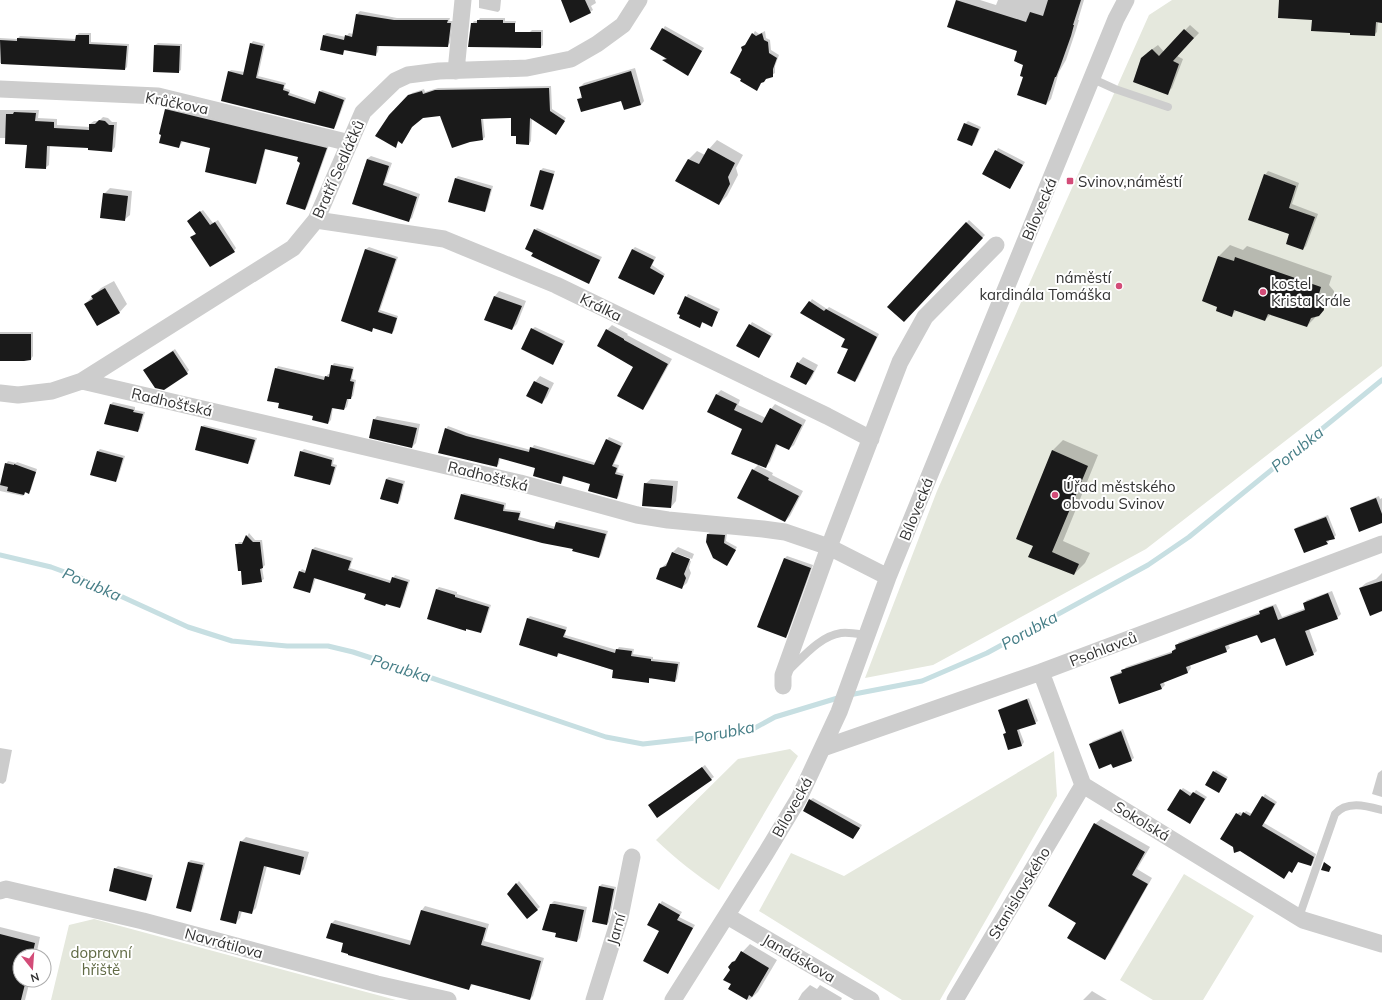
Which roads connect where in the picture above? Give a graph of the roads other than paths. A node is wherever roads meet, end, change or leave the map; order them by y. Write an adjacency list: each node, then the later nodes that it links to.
1 (463, 0): 7 (street)
2 (639, 0): 7 (street, Bratří Sedláčků)
3 (1115, 0): 6 (street)
4 (1126, 0): 6 (street, Bílovecká)
5 (1134, 0): 6 (street)
6 (1116, 19): 8 (street, Bílovecká)
7 (456, 71): 11 (street, Bratří Sedláčků)
8 (1093, 79): 10 (lane); 19 (street, Bílovecká)
9 (0, 89): 11 (street, Krůčkova)
10 (1168, 108)
11 (350, 143): 12 (street, Bratří Sedláčků)
12 (316, 220): 14 (street, Bratří Sedláčků); 16 (street, Králka)
13 (996, 245): 16 (street)
14 (82, 381): 15 (street, Bratří Sedláčků); 18 (street, Radhošťská)
15 (0, 393)
16 (871, 439): 18 (street)
17 (1382, 544): 21 (street, Psohlavců)
18 (829, 547): 19 (street, Radhošťská); 22 (street)
19 (888, 577): 20 (street, Bílovecká)
20 (866, 635): 22 (lane); 23 (street, Bílovecká)
21 (1041, 672): 23 (street, Psohlavců); 24 (street)
22 (783, 681)
23 (823, 748): 28 (street, Bílovecká)
24 (1083, 785): 29 (street, Sokolská); 35 (street, Stanislavského)
25 (1382, 810): 29 (lane)
26 (632, 856): 32 (street, Jarní)
27 (0, 891): 31 (street, Navrátilova)
28 (727, 916): 33 (street, Bílovecká); 34 (street, Jandáskova)
29 (1301, 918): 30 (street, Sokolská)
30 (1382, 944)
31 (448, 1000)
32 (594, 1000)
33 (673, 1000)
34 (871, 1000)
35 (955, 1000)

